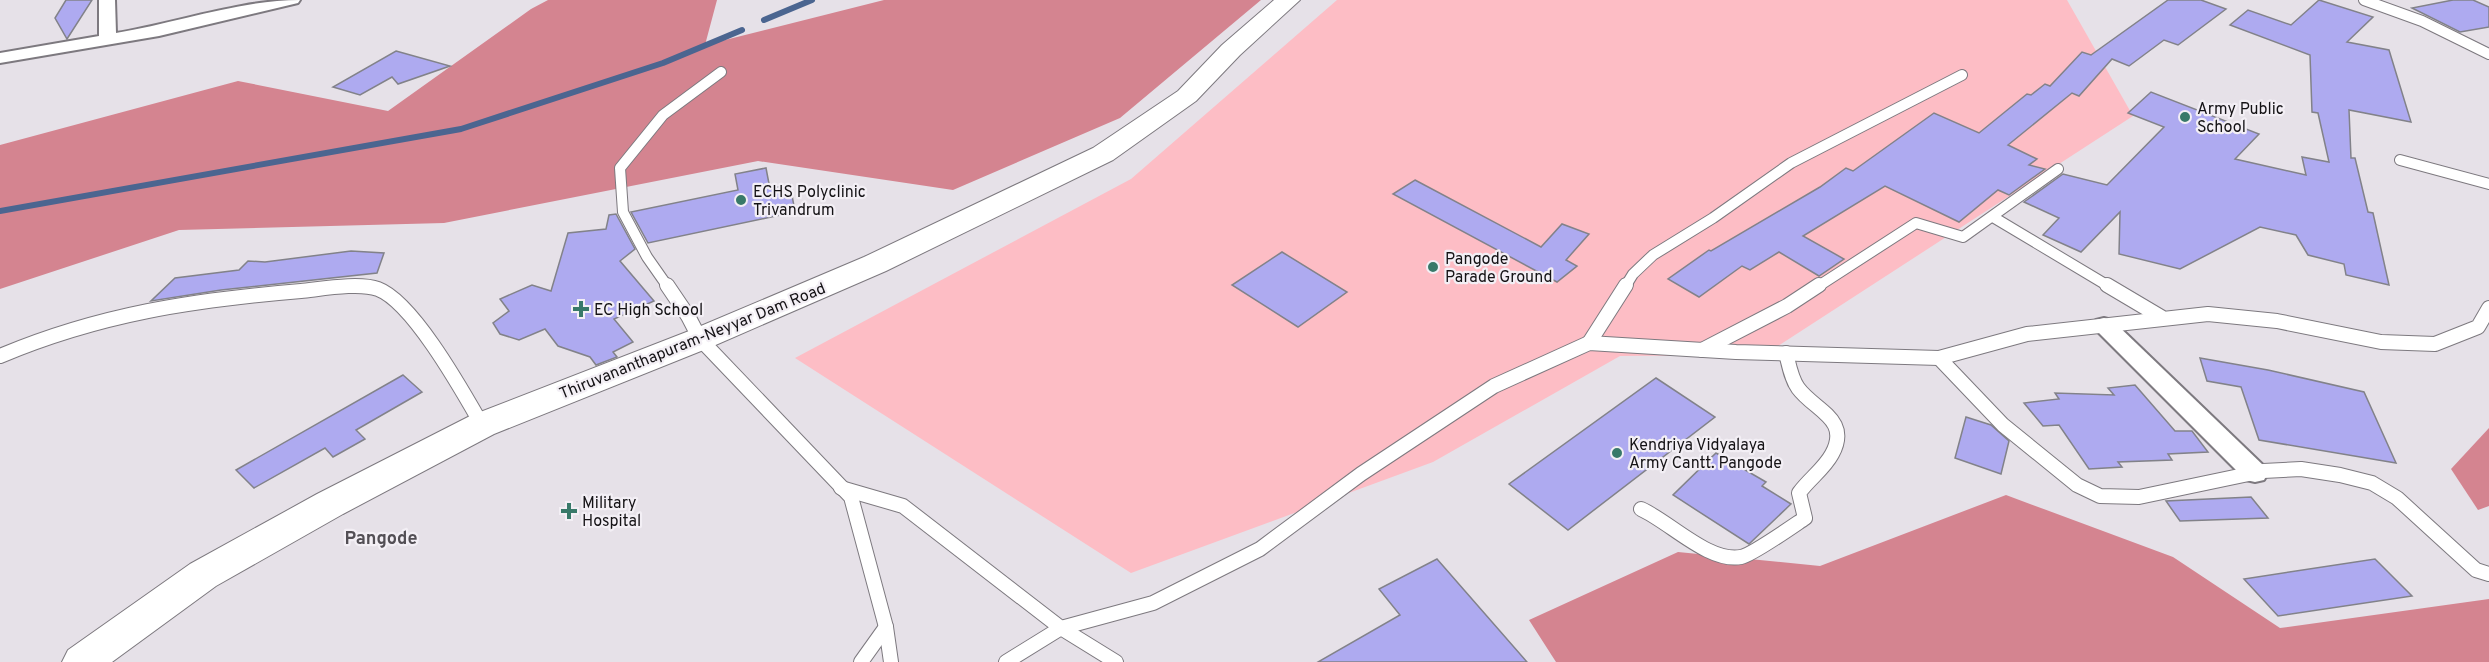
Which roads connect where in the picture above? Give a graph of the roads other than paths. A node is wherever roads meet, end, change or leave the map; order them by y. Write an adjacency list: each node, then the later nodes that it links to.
1 (107, 0): 5 (street)
2 (291, 0): 5 (street)
3 (1288, 0): 17 (main road, Thiruvananthapuram-Neyyar Dam Road)
4 (2364, 0): 6 (lane)
5 (108, 41): 7 (street)
6 (2489, 54)
7 (0, 58)
8 (721, 72): 17 (lane)
9 (1962, 75): 18 (lane)
10 (2400, 160): 12 (lane)
11 (2058, 169): 13 (lane)
12 (2489, 184)
13 (1993, 218): 15 (lane); 19 (lane)
14 (2489, 308): 15 (lane)
15 (2161, 317): 16 (lane)
16 (2104, 325): 22 (lane); 24 (street)
17 (700, 339): 23 (main road, Thiruvananthapuram-Neyyar Dam Road); 25 (lane)
18 (1589, 343): 19 (lane); 29 (lane)
19 (1701, 350): 20 (lane)
20 (1786, 353): 22 (lane); 26 (lane)
21 (0, 356): 23 (lane)
22 (1939, 358): 24 (lane)
23 (482, 425): 30 (main road, Thiruvananthapuram-Neyyar Dam Road)
24 (2255, 473): 27 (lane)
25 (841, 488): 28 (lane); 29 (lane)
26 (1641, 509)
27 (2489, 574)
28 (886, 627): 31 (lane); 32 (lane)
29 (1061, 628): 33 (lane); 34 (lane)
30 (82, 662)
31 (861, 662)
32 (891, 662)
33 (1006, 662)
34 (1116, 662)

